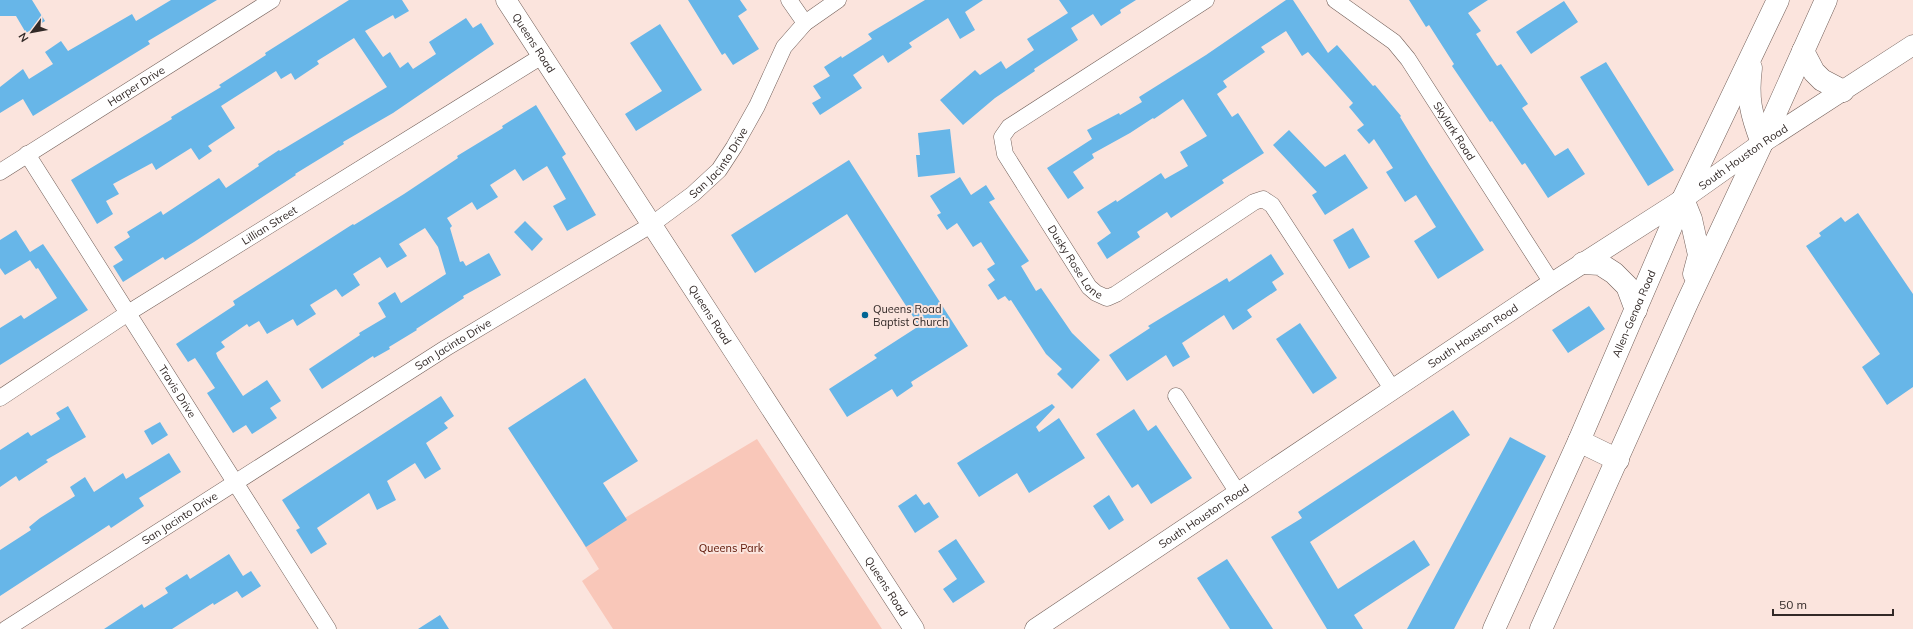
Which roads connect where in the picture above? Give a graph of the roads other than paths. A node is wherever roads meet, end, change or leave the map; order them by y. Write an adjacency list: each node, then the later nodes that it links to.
1 (272, 0): 16 (street, Harper Drive)
2 (506, 0): 13 (street, Queens Road)
3 (789, 0): 9 (street)
4 (838, 0): 9 (street, San Jacinto Drive)
5 (1206, 0): 25 (street, Dusky Rose Lane)
6 (1335, 0): 21 (street, Skylark Road)
7 (1778, 0): 11 (main road, Allen-Genoa Road)
8 (1826, 0): 12 (main road)
9 (805, 23): 19 (street, San Jacinto Drive)
10 (1913, 45): 14 (street, South Houston Road)
11 (1754, 51): 15 (main road); 18 (main road, Allen-Genoa Road)
12 (1803, 51): 14 (main road); 15 (main road)
13 (542, 56): 19 (street, Queens Road); 24 (street, Lillian Street)
14 (1843, 91): 15 (street, South Houston Road)
15 (1762, 143): 18 (street, South Houston Road); 22 (main road)
16 (27, 154): 17 (street, Harper Drive); 24 (street, Travis Drive)
17 (0, 172)
18 (1683, 199): 20 (street, South Houston Road); 22 (main road); 23 (main road, Allen-Genoa Road)
19 (651, 225): 30 (street, San Jacinto Drive); 34 (street, Queens Road)
20 (1583, 263): 21 (street, South Houston Road); 23 (main road)
21 (1552, 283): 25 (street, South Houston Road)
22 (1687, 303): 29 (main road)
23 (1636, 310): 28 (main road, Allen-Genoa Road)
24 (128, 313): 27 (street, Lillian Street); 30 (street, Travis Drive)
25 (1393, 390): 31 (street, South Houston Road)
26 (1176, 396): 31 (street)
27 (0, 398)
28 (1580, 441): 29 (main road); 36 (main road, Allen-Genoa Road)
29 (1618, 460): 37 (main road)
30 (235, 482): 32 (street, San Jacinto Drive); 33 (street, Travis Drive)
31 (1238, 493): 35 (street, South Houston Road)
32 (6, 629)
33 (328, 629)
34 (914, 629)
35 (1035, 629)
36 (1494, 629)
37 (1541, 629)

